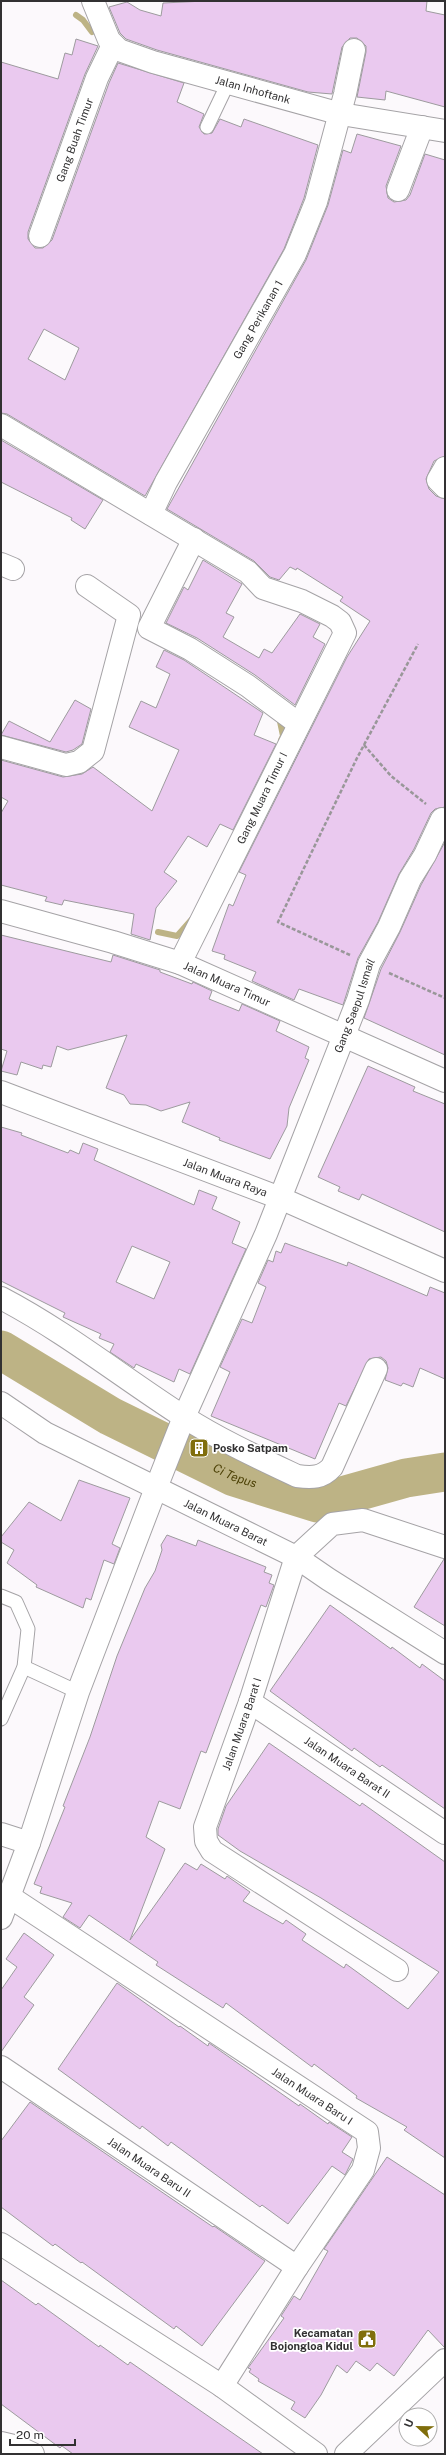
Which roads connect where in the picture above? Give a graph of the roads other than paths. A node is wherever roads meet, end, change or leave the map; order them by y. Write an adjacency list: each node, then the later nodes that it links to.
1 (93, 1): 2 (street)
2 (113, 45): 4 (street, Jalan Inhoftank); 10 (street, Gang Buah Timur)
3 (354, 50): 5 (street, Gang Perikanan 1)
4 (228, 83): 5 (street, Jalan Inhoftank); 6 (lane)
5 (340, 114): 7 (street, Jalan Inhoftank); 14 (street, Gang Perikanan 1)
6 (207, 127)
7 (422, 127): 8 (street, Jalan Inhoftank); 9 (street)
8 (445, 130)
9 (398, 190)
10 (40, 236)
11 (1, 425): 14 (street)
12 (445, 468): 13 (street)
13 (445, 487)
14 (151, 514): 15 (street)
15 (194, 539): 17 (street); 17 (street, Gang Muara Timur I)
16 (87, 586): 18 (street)
17 (299, 724): 21 (street, Gang Muara Timur I)
18 (1, 747)
19 (444, 820): 22 (street, Gang Saepul Ismail)
20 (1, 911): 21 (street, Jalan Muara Timur)
21 (180, 963): 22 (street, Jalan Muara Timur)
22 (343, 1036): 23 (street, Jalan Muara Timur); 25 (street, Gang Saepul Ismail)
23 (445, 1081)
24 (1, 1092): 25 (street, Jalan Muara Raya)
25 (280, 1198): 26 (street, Jalan Muara Raya); 30 (street, Gang Saepul Ismail)
26 (445, 1272)
27 (1, 1298): 30 (street)
28 (376, 1369): 30 (street)
29 (1, 1403): 31 (street, Jalan Muara Barat)
30 (182, 1425): 31 (street, Gang Saepul Ismail)
31 (159, 1478): 33 (street, Jalan Muara Barat); 37 (street, Gang Saepul Ismail)
32 (445, 1547): 33 (street)
33 (296, 1557): 35 (street, Jalan Muara Barat); 38 (street, Jalan Muara Barat I)
34 (1, 1596): 36 (lane)
35 (445, 1653)
36 (24, 1667): 37 (lane); 39 (lane)
37 (78, 1692): 42 (street, Gang Saepul Ismail)
38 (250, 1702): 40 (street, Jalan Muara Barat II); 45 (street, Jalan Muara Barat I)
39 (1, 1719)
40 (445, 1832)
41 (1, 1834): 42 (street)
42 (29, 1843): 43 (street, Gang Saepul Ismail)
43 (10, 1897): 44 (street, Gang Saepul Ismail); 48 (street, Jalan Muara Baru I)
44 (1, 1918)
45 (397, 1970)
46 (1, 2067): 48 (street, Jalan Muara Baru II)
47 (1, 2244): 50 (street)
48 (297, 2267): 50 (street, Jalan Muara Baru I)
49 (445, 2360): 54 (street)
50 (222, 2386): 53 (street)
51 (1, 2443): 52 (street)
52 (33, 2454)
53 (316, 2454)
54 (346, 2454)

